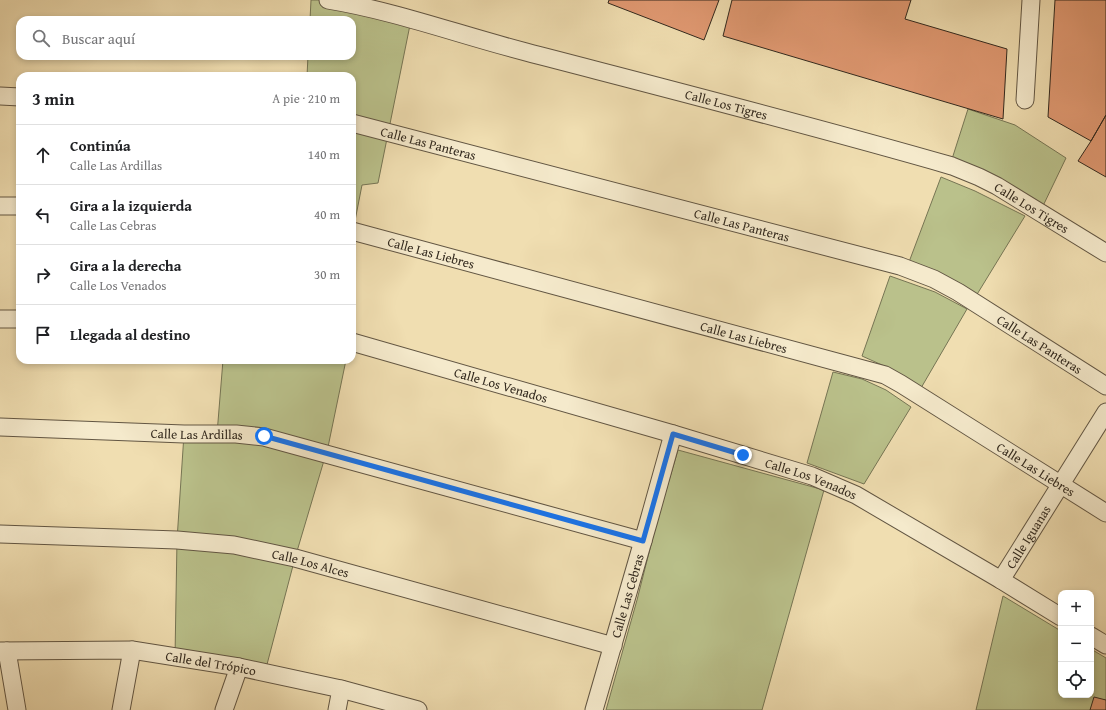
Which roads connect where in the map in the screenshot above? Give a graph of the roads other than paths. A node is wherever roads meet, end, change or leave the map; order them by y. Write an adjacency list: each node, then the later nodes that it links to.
1 (328, 0): 10 (street, Calle Los Tigres)
2 (1031, 0): 5 (street)
3 (0, 96): 4 (street)
4 (16, 97)
5 (1025, 100)
6 (356, 124): 14 (street, Calle Las Panteras)
7 (0, 206): 8 (street)
8 (16, 206)
9 (356, 232): 18 (street, Calle Las Liebres)
10 (1106, 253)
11 (0, 319): 12 (street)
12 (16, 319)
13 (356, 343): 17 (street, Calle Los Venados)
14 (1106, 386)
15 (1106, 412): 18 (street, Calle Iguanas)
16 (0, 427): 21 (street, Calle Las Ardillas)
17 (673, 434): 21 (street, Calle Las Cebras); 22 (street, Calle Los Venados)
18 (1061, 484): 19 (street, Calle Las Liebres); 22 (street, Calle Iguanas)
19 (1106, 513)
20 (0, 534): 26 (street, Calle Los Alces)
21 (643, 541): 26 (street, Calle Las Cebras)
22 (1001, 580): 23 (street, Calle Los Venados)
23 (1058, 615)
24 (1094, 638): 25 (street)
25 (1106, 645)
26 (613, 646): 36 (street, Calle Las Cebras)
27 (132, 650): 28 (street, Calle del Trópico); 29 (street, Calle del Trópico); 32 (street)
28 (3, 651): 31 (street)
29 (239, 667): 30 (street, Calle del Trópico); 33 (street)
30 (341, 689): 34 (street); 35 (street, Calle del Trópico)
31 (17, 710)
32 (121, 710)
33 (224, 710)
34 (337, 710)
35 (418, 710)
36 (594, 710)

